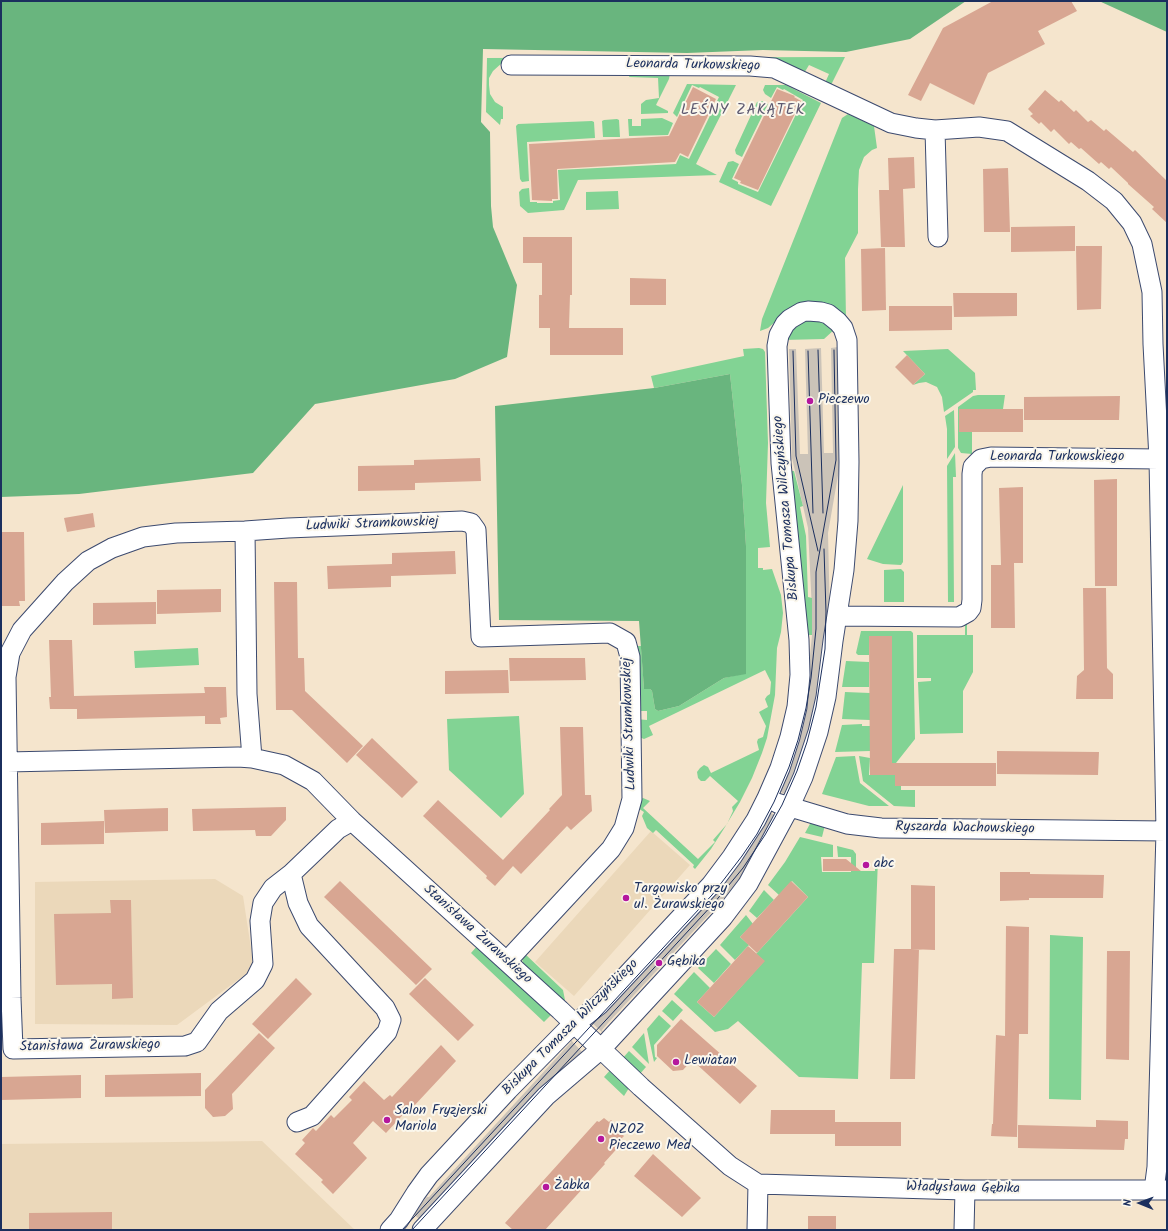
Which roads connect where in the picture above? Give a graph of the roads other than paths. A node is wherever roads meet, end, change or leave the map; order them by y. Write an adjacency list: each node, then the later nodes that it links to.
1 (511, 65): 2 (street, Leonarda Turkowskiego)
2 (934, 130): 3 (street); 4 (street, Leonarda Turkowskiego)
3 (938, 237)
4 (1159, 459): 6 (street, Leonarda Turkowskiego); 12 (street, Leonarda Turkowskiego)
5 (245, 531): 7 (street); 8 (street, Ludwiki Stramkowskiej); 14 (street, Ludwiki Stramkowskiej)
6 (837, 616): 9 (street, Biskupa Tomasza Wilczyńskiego); 10 (street, Biskupa Tomasza Wilczyńskiego)
7 (252, 758): 8 (street, Stanisława Żurawskiego); 11 (street, Stanisława Żurawskiego)
8 (7, 762): 13 (street, Stanisława Żurawskiego)
9 (767, 798): 10 (street, Ryszarda Wachowskiego); 15 (street, Biskupa Tomasza Wilczyńskiego)
10 (789, 808): 12 (street, Ryszarda Wachowskiego); 16 (street, Biskupa Tomasza Wilczyńskiego)
11 (352, 821): 13 (street, Stanisława Żurawskiego); 14 (street, Stanisława Żurawskiego)
12 (1166, 831): 20 (street, Leonarda Turkowskiego)
13 (291, 874): 17 (street)
14 (506, 961): 15 (street, Stanisława Żurawskiego)
15 (575, 1024): 16 (street, Stanisława Żurawskiego); 21 (street, Biskupa Tomasza Wilczyńskiego)
16 (602, 1049): 18 (street); 22 (street, Biskupa Tomasza Wilczyńskiego)
17 (297, 1122)
18 (758, 1184): 19 (street, Władysława Gębika); 23 (street)
19 (964, 1190): 20 (street, Władysława Gębika); 24 (street)
20 (1160, 1190)
21 (390, 1230)
22 (422, 1230)
23 (757, 1230)
24 (964, 1230)

